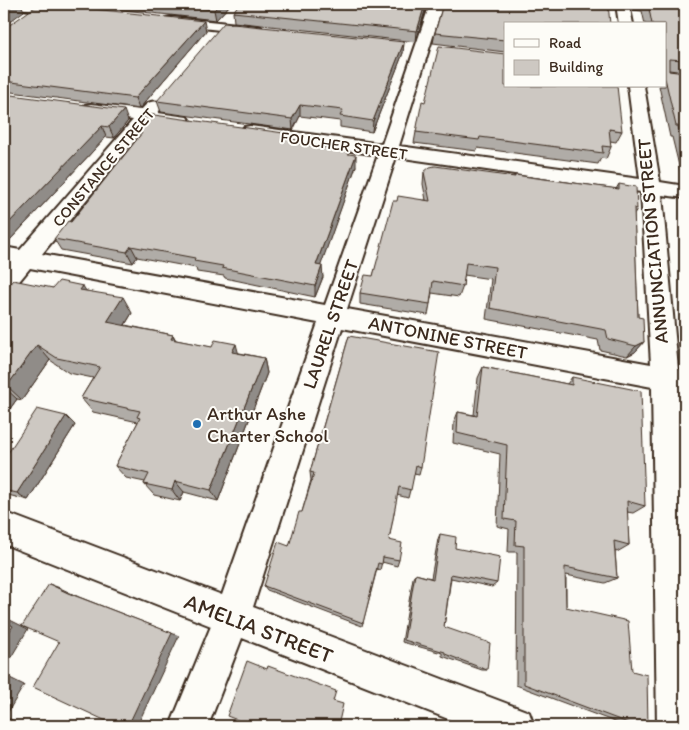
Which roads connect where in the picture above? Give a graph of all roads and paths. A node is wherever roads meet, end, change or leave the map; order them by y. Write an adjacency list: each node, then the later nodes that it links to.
1 (14, 4): 4 (street)
2 (436, 4): 17 (street, LAUREL STREET)
3 (623, 4): 7 (street)
4 (80, 11)
5 (234, 11): 8 (street)
6 (155, 20): 8 (street)
7 (626, 22)
8 (222, 27): 9 (street); 10 (street)
9 (270, 32)
10 (209, 42)
11 (636, 88): 18 (street, ANNUNCIATION STREET)
12 (164, 94): 14 (street, CONSTANCE STREET)
13 (70, 106): 14 (street)
14 (145, 116): 15 (street); 20 (street, CONSTANCE STREET)
15 (194, 123)
16 (233, 129): 17 (street, FOUCHER STREET)
17 (388, 151): 18 (street, FOUCHER STREET); 22 (street, LAUREL STREET)
18 (650, 187): 19 (street, FOUCHER STREET); 23 (street, ANNUNCIATION STREET)
19 (685, 192)
20 (14, 257): 21 (street, CONSTANCE STREET); 22 (street, ANTONINE STREET)
21 (4, 284)
22 (333, 315): 23 (street, ANTONINE STREET); 25 (street, LAUREL STREET)
23 (675, 380): 28 (street, ANNUNCIATION STREET)
24 (4, 528): 25 (street, AMELIA STREET)
25 (232, 617): 26 (street, LAUREL STREET); 27 (street, AMELIA STREET)
26 (189, 726)
27 (515, 726)
28 (677, 726)

